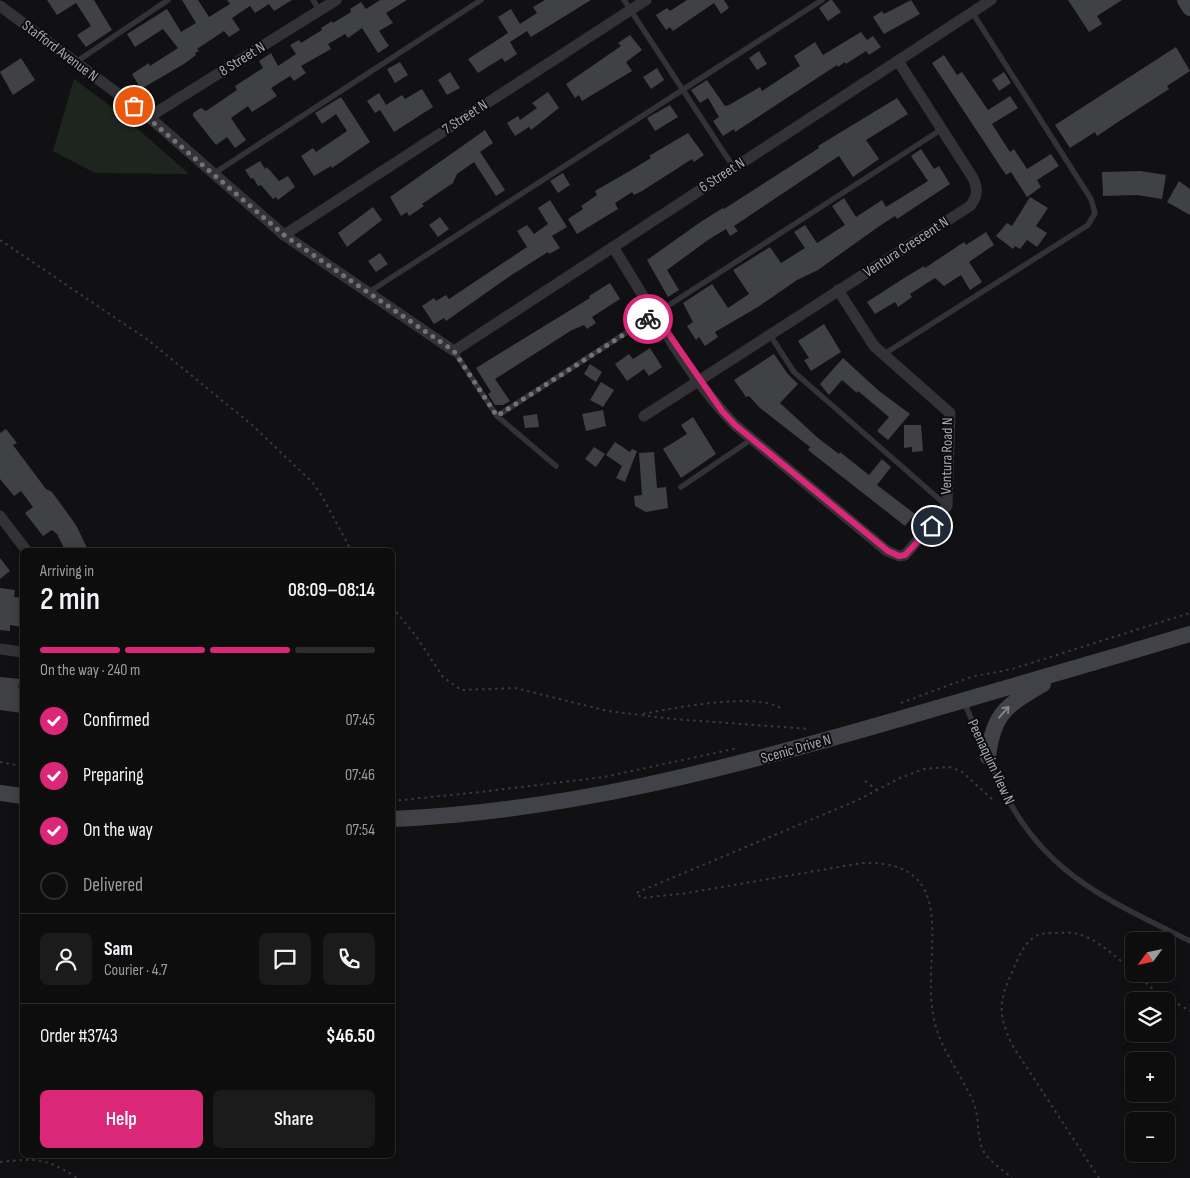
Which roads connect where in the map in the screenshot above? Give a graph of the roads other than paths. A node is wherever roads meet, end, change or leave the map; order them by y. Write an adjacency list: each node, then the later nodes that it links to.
1 (168, 0): 15 (lane)
2 (313, 0): 12 (lane)
3 (336, 0): 12 (street, 8 Street N)
4 (481, 0): 20 (lane)
5 (646, 0): 9 (street, 7 Street N)
6 (822, 0): 16 (lane)
7 (991, 0): 13 (street, 6 Street N)
8 (1185, 0): 11 (main road)
9 (628, 5): 16 (lane); 21 (street, 7 Street N)
10 (0, 6): 15 (street, Stafford Avenue N)
11 (1190, 8)
12 (320, 11): 17 (street, 8 Street N)
13 (972, 12): 14 (street, 6 Street N); 28 (lane)
14 (898, 61): 18 (street, Ventura Crescent N); 19 (street, 6 Street N)
15 (76, 62): 17 (street, Stafford Avenue N)
16 (682, 89): 19 (lane); 24 (lane)
17 (149, 117): 20 (street, Stafford Avenue N)
18 (942, 129): 23 (street, Ventura Crescent N); 25 (lane)
19 (734, 168): 22 (street, 6 Street N)
20 (214, 174): 21 (street, Stafford Avenue N)
21 (284, 235): 24 (street, Stafford Avenue N)
22 (613, 247): 25 (street); 27 (street, 6 Street N)
23 (838, 290): 26 (street, Ventura Crescent N); 28 (street, Ventura Road N)
24 (369, 292): 27 (street, Stafford Avenue N)
25 (655, 314): 29 (street); 30 (lane)
26 (770, 334): 29 (street, Ventura Crescent N); 35 (lane)
27 (454, 351): 30 (lane)
28 (884, 354): 35 (street, Ventura Road N)
29 (698, 379): 31 (street, Ventura Crescent N); 32 (street)
30 (497, 416): 33 (lane)
31 (644, 416)
32 (752, 439): 34 (lane); 35 (street, Ventura Road N)
33 (556, 466)
34 (681, 486)
35 (947, 506)
36 (0, 516): 37 (street)
37 (24, 548)
38 (1190, 634): 41 (main road, Scenic Drive N)
39 (0, 649): 40 (street)
40 (20, 652)
41 (1059, 674): 42 (main road, Scenic Drive N); 43 (main road, one-way to 41)
42 (964, 700): 43 (lane, Peenaquim View N); 46 (main road, Scenic Drive N)
43 (988, 757): 47 (lane, Peenaquim View N)
44 (0, 793): 45 (main road)
45 (20, 796)
46 (395, 819)
47 (1190, 941)

